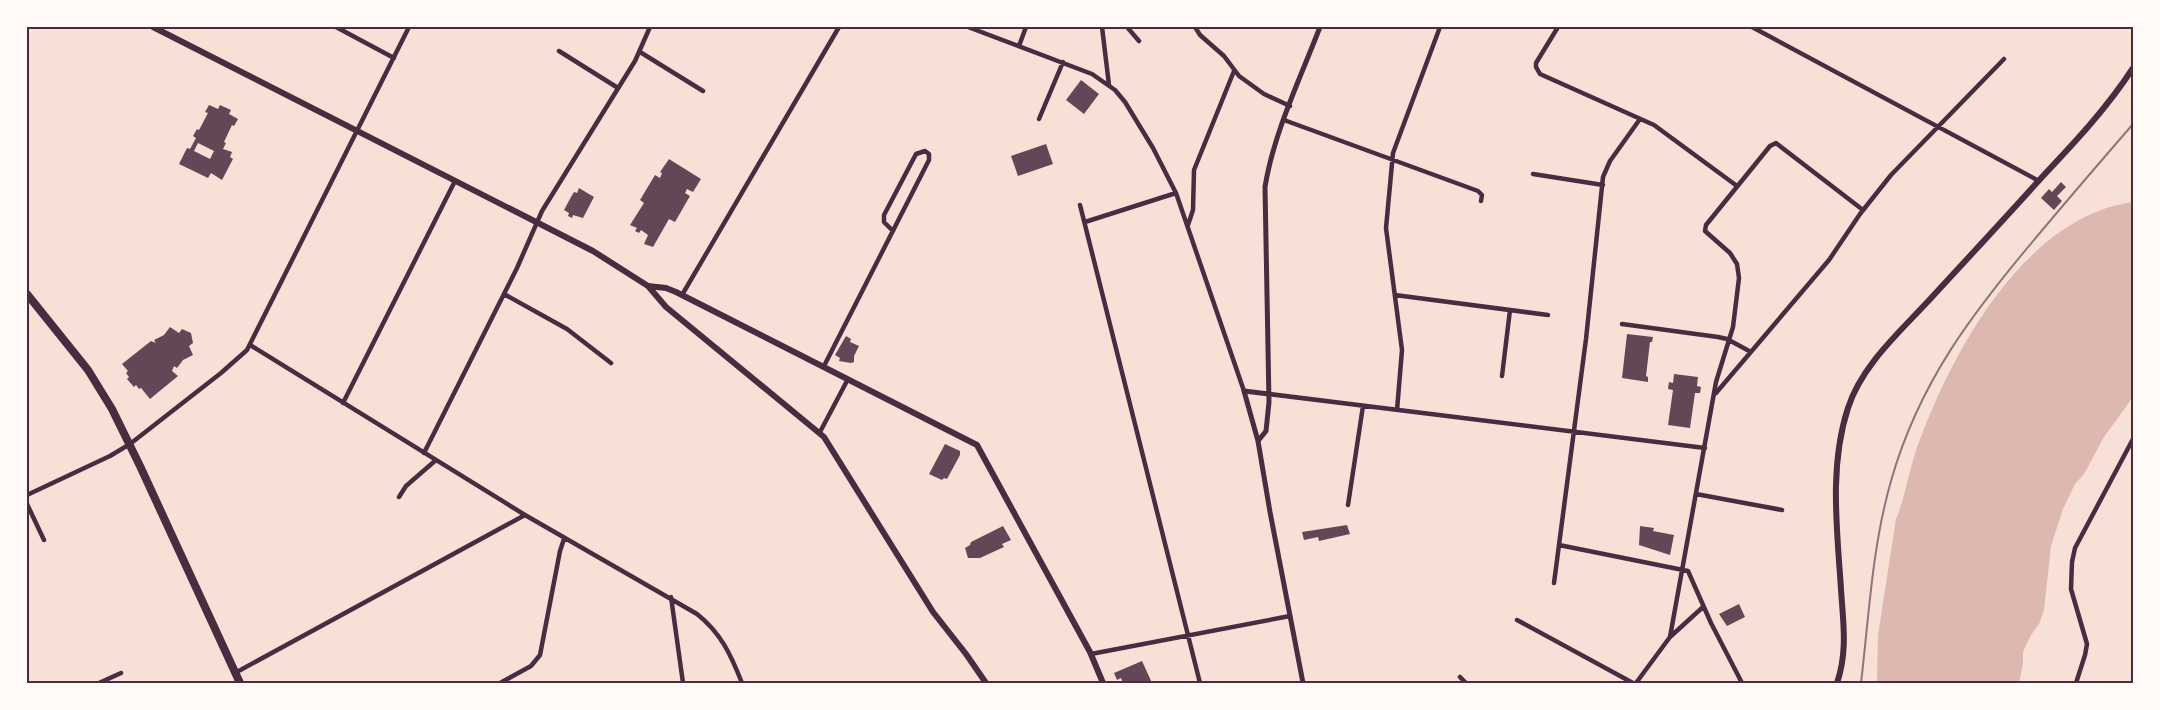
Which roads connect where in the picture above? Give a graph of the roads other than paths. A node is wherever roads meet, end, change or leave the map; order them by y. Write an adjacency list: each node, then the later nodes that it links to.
1 (153, 27): 32 (main road)
2 (336, 27): 19 (street)
3 (409, 27): 19 (street)
4 (650, 27): 18 (street)
5 (839, 27): 50 (street)
6 (968, 27): 16 (street)
7 (1026, 27): 16 (street)
8 (1102, 27): 24 (street)
9 (1127, 27): 15 (street)
10 (1196, 27): 23 (street)
11 (1320, 27): 27 (street)
12 (1440, 27): 33 (street)
13 (1558, 27): 29 (street)
14 (1752, 27): 31 (street)
15 (1139, 41)
16 (1019, 46): 21 (street)
17 (559, 51): 25 (street)
18 (640, 52): 25 (street); 26 (street)
19 (394, 58): 32 (street)
20 (2004, 59): 31 (street)
21 (1064, 62): 24 (street); 28 (street)
22 (2133, 68): 36 (main road)
23 (1234, 71): 27 (street); 45 (street)
24 (1109, 86): 39 (street)
25 (618, 88): 44 (street)
26 (703, 92)
27 (1290, 106): 30 (street)
28 (1039, 119)
29 (1640, 119): 37 (street); 38 (street)
30 (1284, 120): 33 (street); 63 (street)
31 (1936, 128): 36 (street); 42 (street)
32 (357, 131): 35 (main road); 56 (street)
33 (1393, 160): 40 (street); 51 (street)
34 (1533, 174): 37 (street)
35 (455, 181): 44 (main road); 65 (street)
36 (2039, 181): 111 (main road)
37 (1602, 185): 69 (street)
38 (1737, 186): 42 (street); 55 (street)
39 (1176, 193): 43 (street); 45 (street)
40 (1481, 201)
41 (1080, 205): 43 (street)
42 (1863, 210): 57 (street)
43 (1085, 222): 92 (street)
44 (537, 223): 47 (main road); 49 (street)
45 (1188, 225): 62 (street)
46 (893, 231): 46 (street); 59 (street)
47 (648, 286): 50 (main road); 68 (main road)
48 (27, 294): 72 (highway)
49 (504, 294): 58 (street); 74 (street)
50 (682, 295): 59 (main road)
51 (1395, 296): 52 (street); 67 (street)
52 (1510, 310): 53 (street); 60 (street)
53 (1548, 315)
54 (1623, 324): 55 (street)
55 (1730, 340): 57 (street); 64 (street)
56 (250, 345): 65 (street); 72 (street)
57 (1750, 352): 64 (street)
58 (610, 363)
59 (824, 366): 61 (main road)
60 (1502, 376)
61 (848, 379): 68 (street); 94 (main road)
62 (1244, 391): 63 (street); 71 (street)
63 (1269, 394): 66 (street); 71 (street)
64 (1714, 395): 73 (street)
65 (343, 403): 74 (street)
66 (1363, 406): 67 (street); 80 (street)
67 (1396, 410): 69 (street)
68 (820, 432): 104 (main road)
69 (1574, 432): 73 (street); 85 (street)
70 (2133, 439): 112 (street)
71 (1258, 441): 90 (street)
72 (130, 444): 77 (street); 96 (highway)
73 (1705, 448): 76 (street)
74 (424, 453): 75 (street)
75 (436, 460): 78 (street); 82 (street)
76 (1696, 494): 81 (street); 86 (street)
77 (27, 495)
78 (399, 497)
79 (27, 504): 84 (street)
80 (1348, 505)
81 (1782, 510)
82 (525, 515): 83 (street); 96 (street)
83 (564, 538): 88 (street); 101 (street)
84 (44, 540)
85 (1559, 545): 86 (street); 87 (street)
86 (1683, 569): 89 (street); 93 (street)
87 (1554, 583)
88 (671, 597): 98 (street); 103 (street)
89 (1703, 607): 93 (street); 110 (street)
90 (1290, 616): 92 (street); 107 (street)
91 (1517, 620): 109 (street)
92 (1188, 635): 94 (street); 106 (street)
93 (1670, 637): 109 (street)
94 (1091, 654): 105 (main road)
95 (121, 673): 99 (street)
96 (235, 673): 100 (highway)
97 (1460, 677): 108 (street)
98 (683, 682): 102 (street)
99 (99, 683)
100 (240, 683)
101 (500, 683)
102 (675, 683)
103 (742, 683)
104 (986, 683)
105 (1103, 683)
106 (1200, 683)
107 (1303, 683)
108 (1466, 683)
109 (1635, 683)
110 (1742, 683)
111 (1837, 683)
112 (2076, 683)

